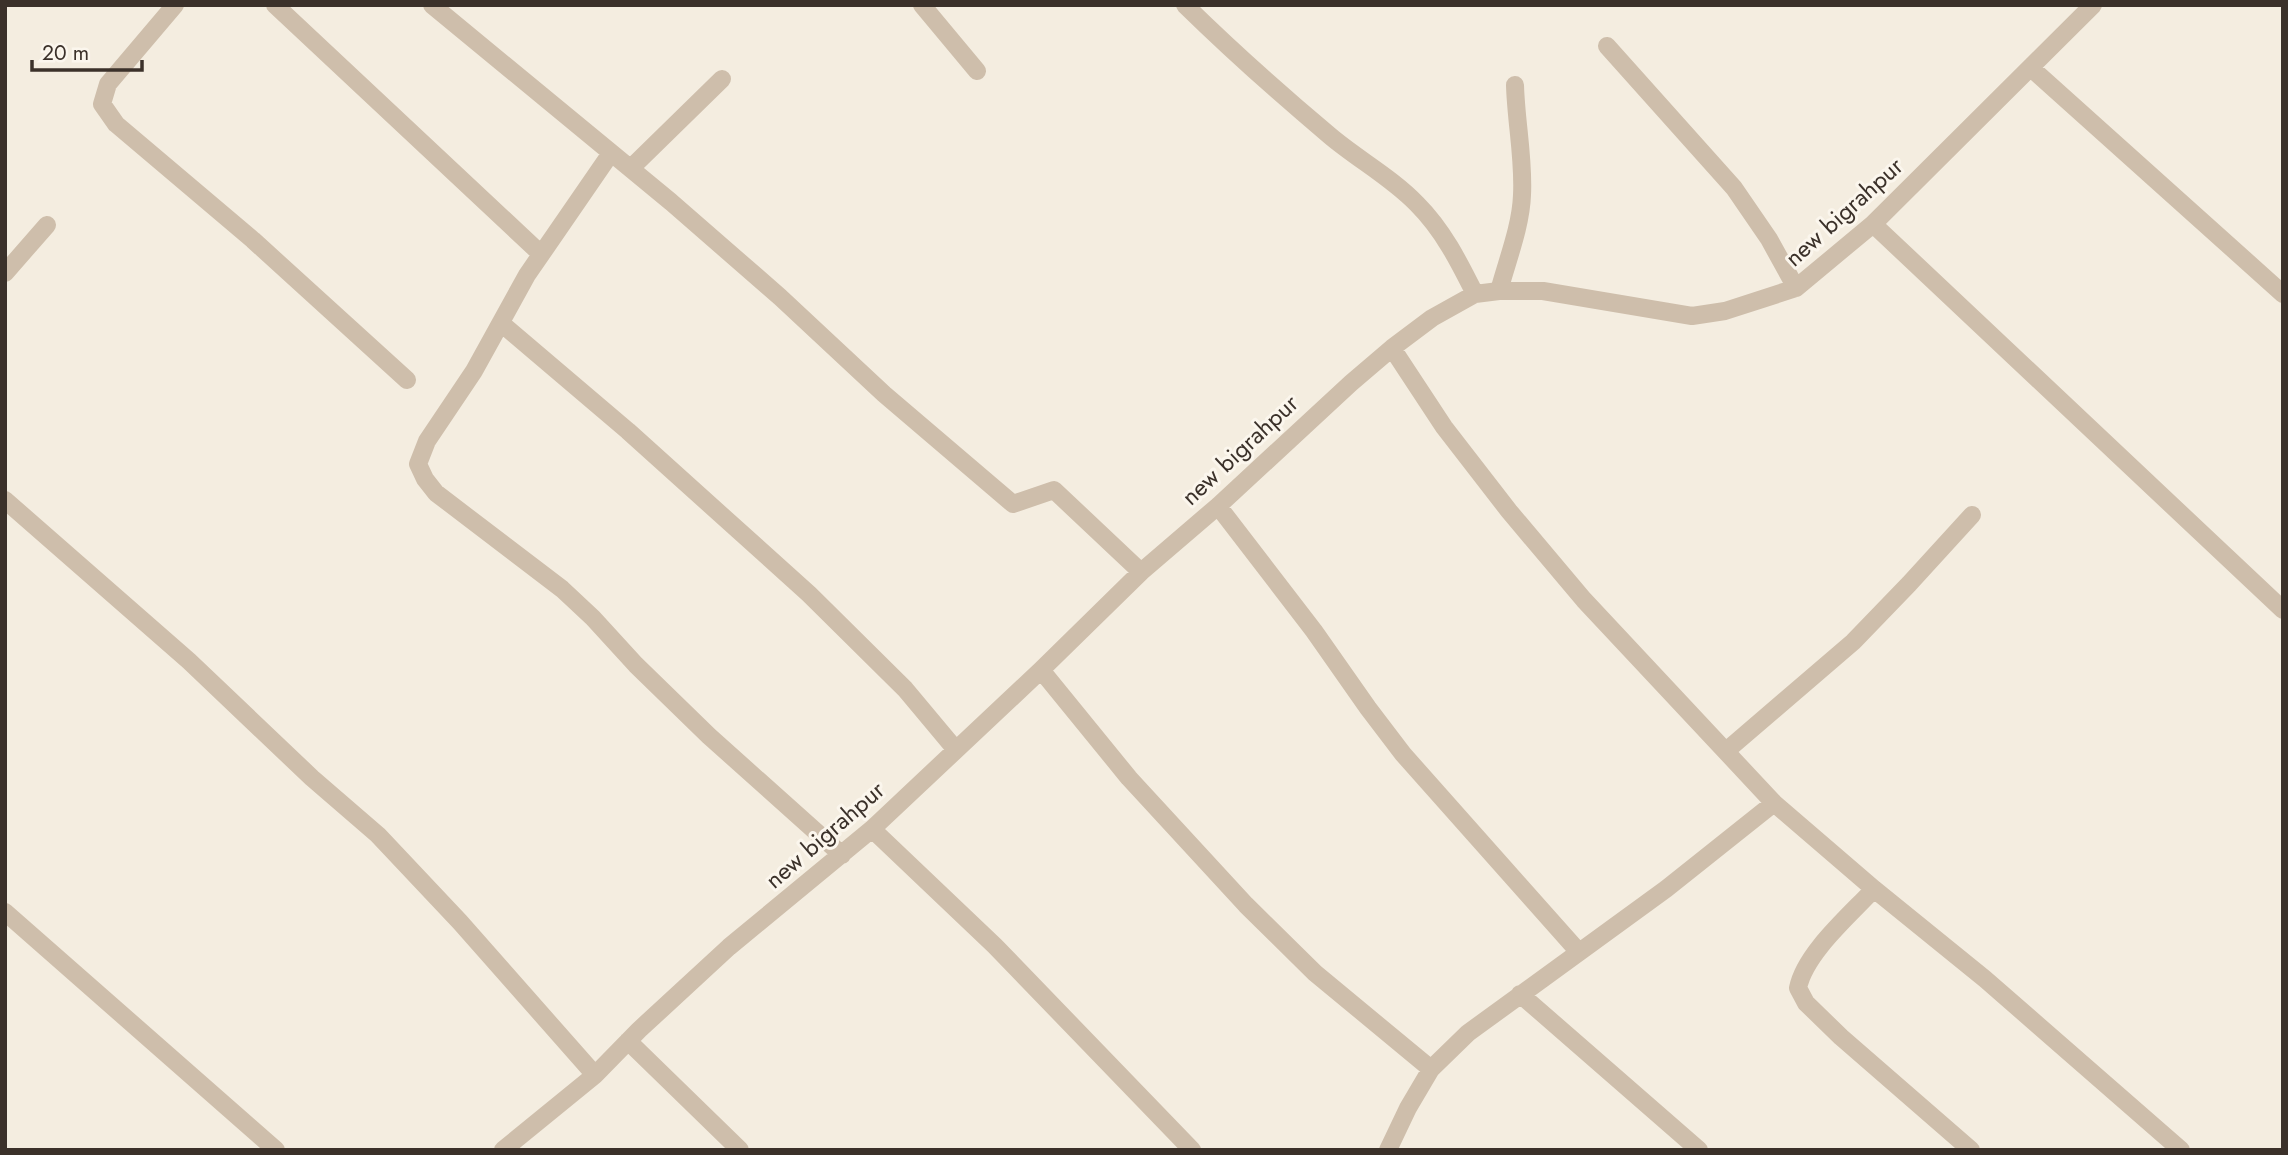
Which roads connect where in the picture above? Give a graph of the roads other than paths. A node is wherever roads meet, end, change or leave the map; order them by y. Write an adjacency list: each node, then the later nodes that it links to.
1 (175, 5): 24 (street)
2 (275, 5): 16 (street)
3 (432, 5): 12 (street)
4 (922, 5): 9 (street)
5 (1185, 5): 20 (street)
6 (2093, 5): 8 (street, new bigrahpur)
7 (1607, 46): 18 (street)
8 (2031, 68): 14 (street, new bigrahpur); 21 (street)
9 (977, 71)
10 (722, 79): 13 (street)
11 (1515, 85): 19 (street)
12 (611, 153): 13 (street); 16 (street)
13 (631, 168): 28 (street)
14 (1873, 224): 18 (street, new bigrahpur); 29 (street)
15 (47, 225): 17 (street)
16 (541, 254): 22 (street)
17 (5, 273)
18 (1796, 288): 19 (street, new bigrahpur)
19 (1499, 291): 20 (street, new bigrahpur)
20 (1475, 294): 23 (street, new bigrahpur)
21 (2283, 294)
22 (501, 323): 31 (street); 35 (street)
23 (1392, 348): 26 (street, new bigrahpur); 32 (street)
24 (407, 380)
25 (5, 500): 42 (street)
26 (1217, 506): 28 (street, new bigrahpur); 38 (street)
27 (1972, 515): 32 (street)
28 (1141, 572): 30 (street, new bigrahpur)
29 (2283, 610)
30 (1041, 670): 31 (street, new bigrahpur); 41 (street)
31 (956, 750): 34 (street, new bigrahpur)
32 (1726, 751): 33 (street)
33 (1774, 803): 36 (street); 38 (street)
34 (872, 829): 35 (street, new bigrahpur); 46 (street)
35 (842, 855): 40 (street, new bigrahpur)
36 (1874, 889): 49 (street); 50 (street)
37 (5, 912): 43 (street)
38 (1578, 951): 39 (street)
39 (1520, 994): 41 (street); 48 (street)
40 (628, 1041): 42 (street, new bigrahpur); 45 (street)
41 (1431, 1069): 47 (street)
42 (595, 1076): 44 (street, new bigrahpur)
43 (276, 1150)
44 (503, 1150)
45 (740, 1150)
46 (1192, 1150)
47 (1388, 1150)
48 (1699, 1150)
49 (1971, 1150)
50 (2181, 1150)

